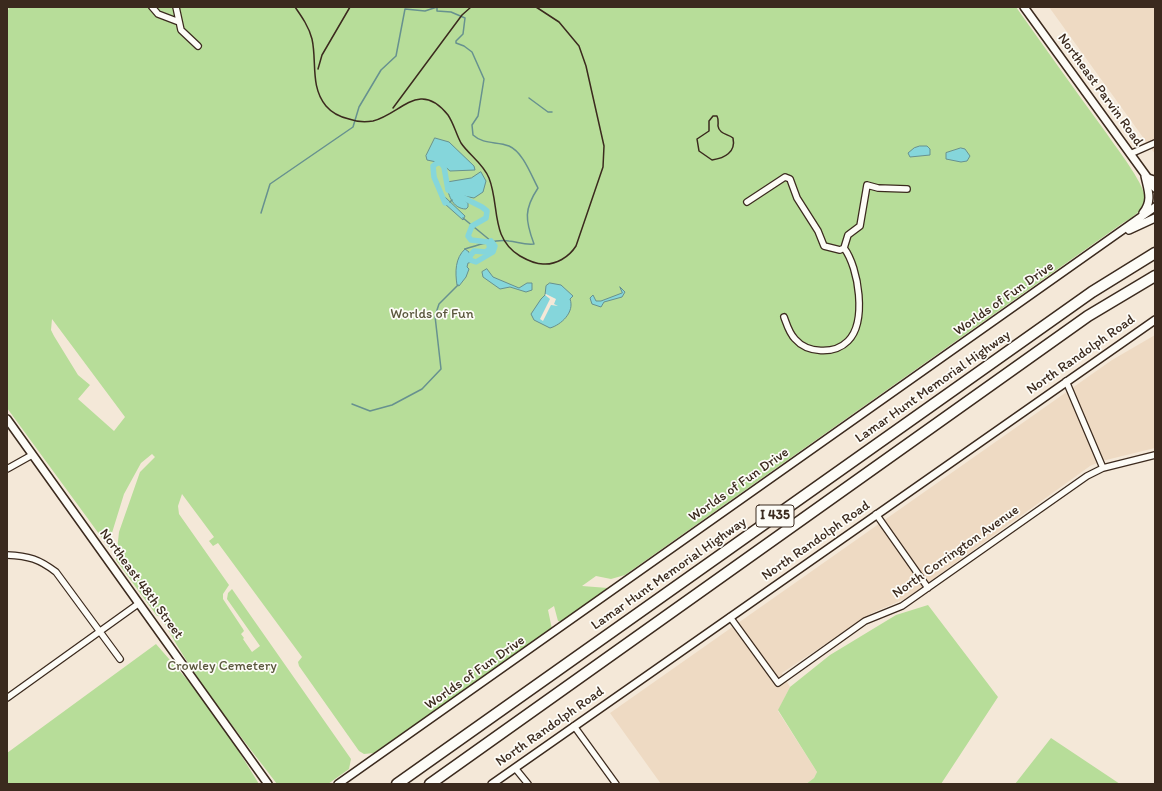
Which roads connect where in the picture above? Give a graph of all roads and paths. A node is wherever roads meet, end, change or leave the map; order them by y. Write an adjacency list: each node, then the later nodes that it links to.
1 (152, 7): 4 (street)
2 (176, 7): 4 (street)
3 (1024, 7): 7 (main road, Northeast Parvin Road)
4 (179, 22): 5 (street)
5 (198, 46)
6 (1155, 143): 7 (street)
7 (1130, 154): 8 (main road, Northeast Parvin Road)
8 (1151, 180): 12 (main road)
9 (907, 189): 15 (street)
10 (747, 202): 15 (street)
11 (1155, 208): 12 (main road, Worlds of Fun Drive)
12 (1140, 217): 14 (main road, Worlds of Fun Drive)
13 (1155, 218): 14 (main road)
14 (1119, 234): 37 (main road, Worlds of Fun Drive)
15 (844, 248): 18 (street)
16 (1155, 253): 38 (highway, Lamar Hunt Memorial Highway / I 435)
17 (1155, 276): 39 (highway, I 435)
18 (784, 317)
19 (1155, 320): 20 (main road, North Randolph Road)
20 (1066, 381): 24 (street); 26 (main road, North Randolph Road)
21 (7, 419): 22 (main road, Northeast 48th Street)
22 (32, 454): 25 (street); 29 (main road, Northeast 48th Street)
23 (1155, 455): 24 (street, North Corrington Avenue)
24 (1103, 468): 28 (street, North Corrington Avenue)
25 (7, 469)
26 (876, 514): 28 (street); 30 (main road, North Randolph Road)
27 (7, 556): 31 (street)
28 (928, 588): 30 (street, North Corrington Avenue)
29 (138, 604): 31 (street); 36 (main road, Northeast 48th Street)
30 (730, 617): 34 (main road, North Randolph Road)
31 (101, 632): 32 (street); 33 (street)
32 (120, 659)
33 (7, 698)
34 (574, 726): 35 (main road, North Randolph Road); 42 (street)
35 (515, 768): 40 (main road, North Randolph Road); 41 (street)
36 (268, 784)
37 (338, 784)
38 (397, 784)
39 (430, 784)
40 (492, 784)
41 (528, 784)
42 (616, 784)

